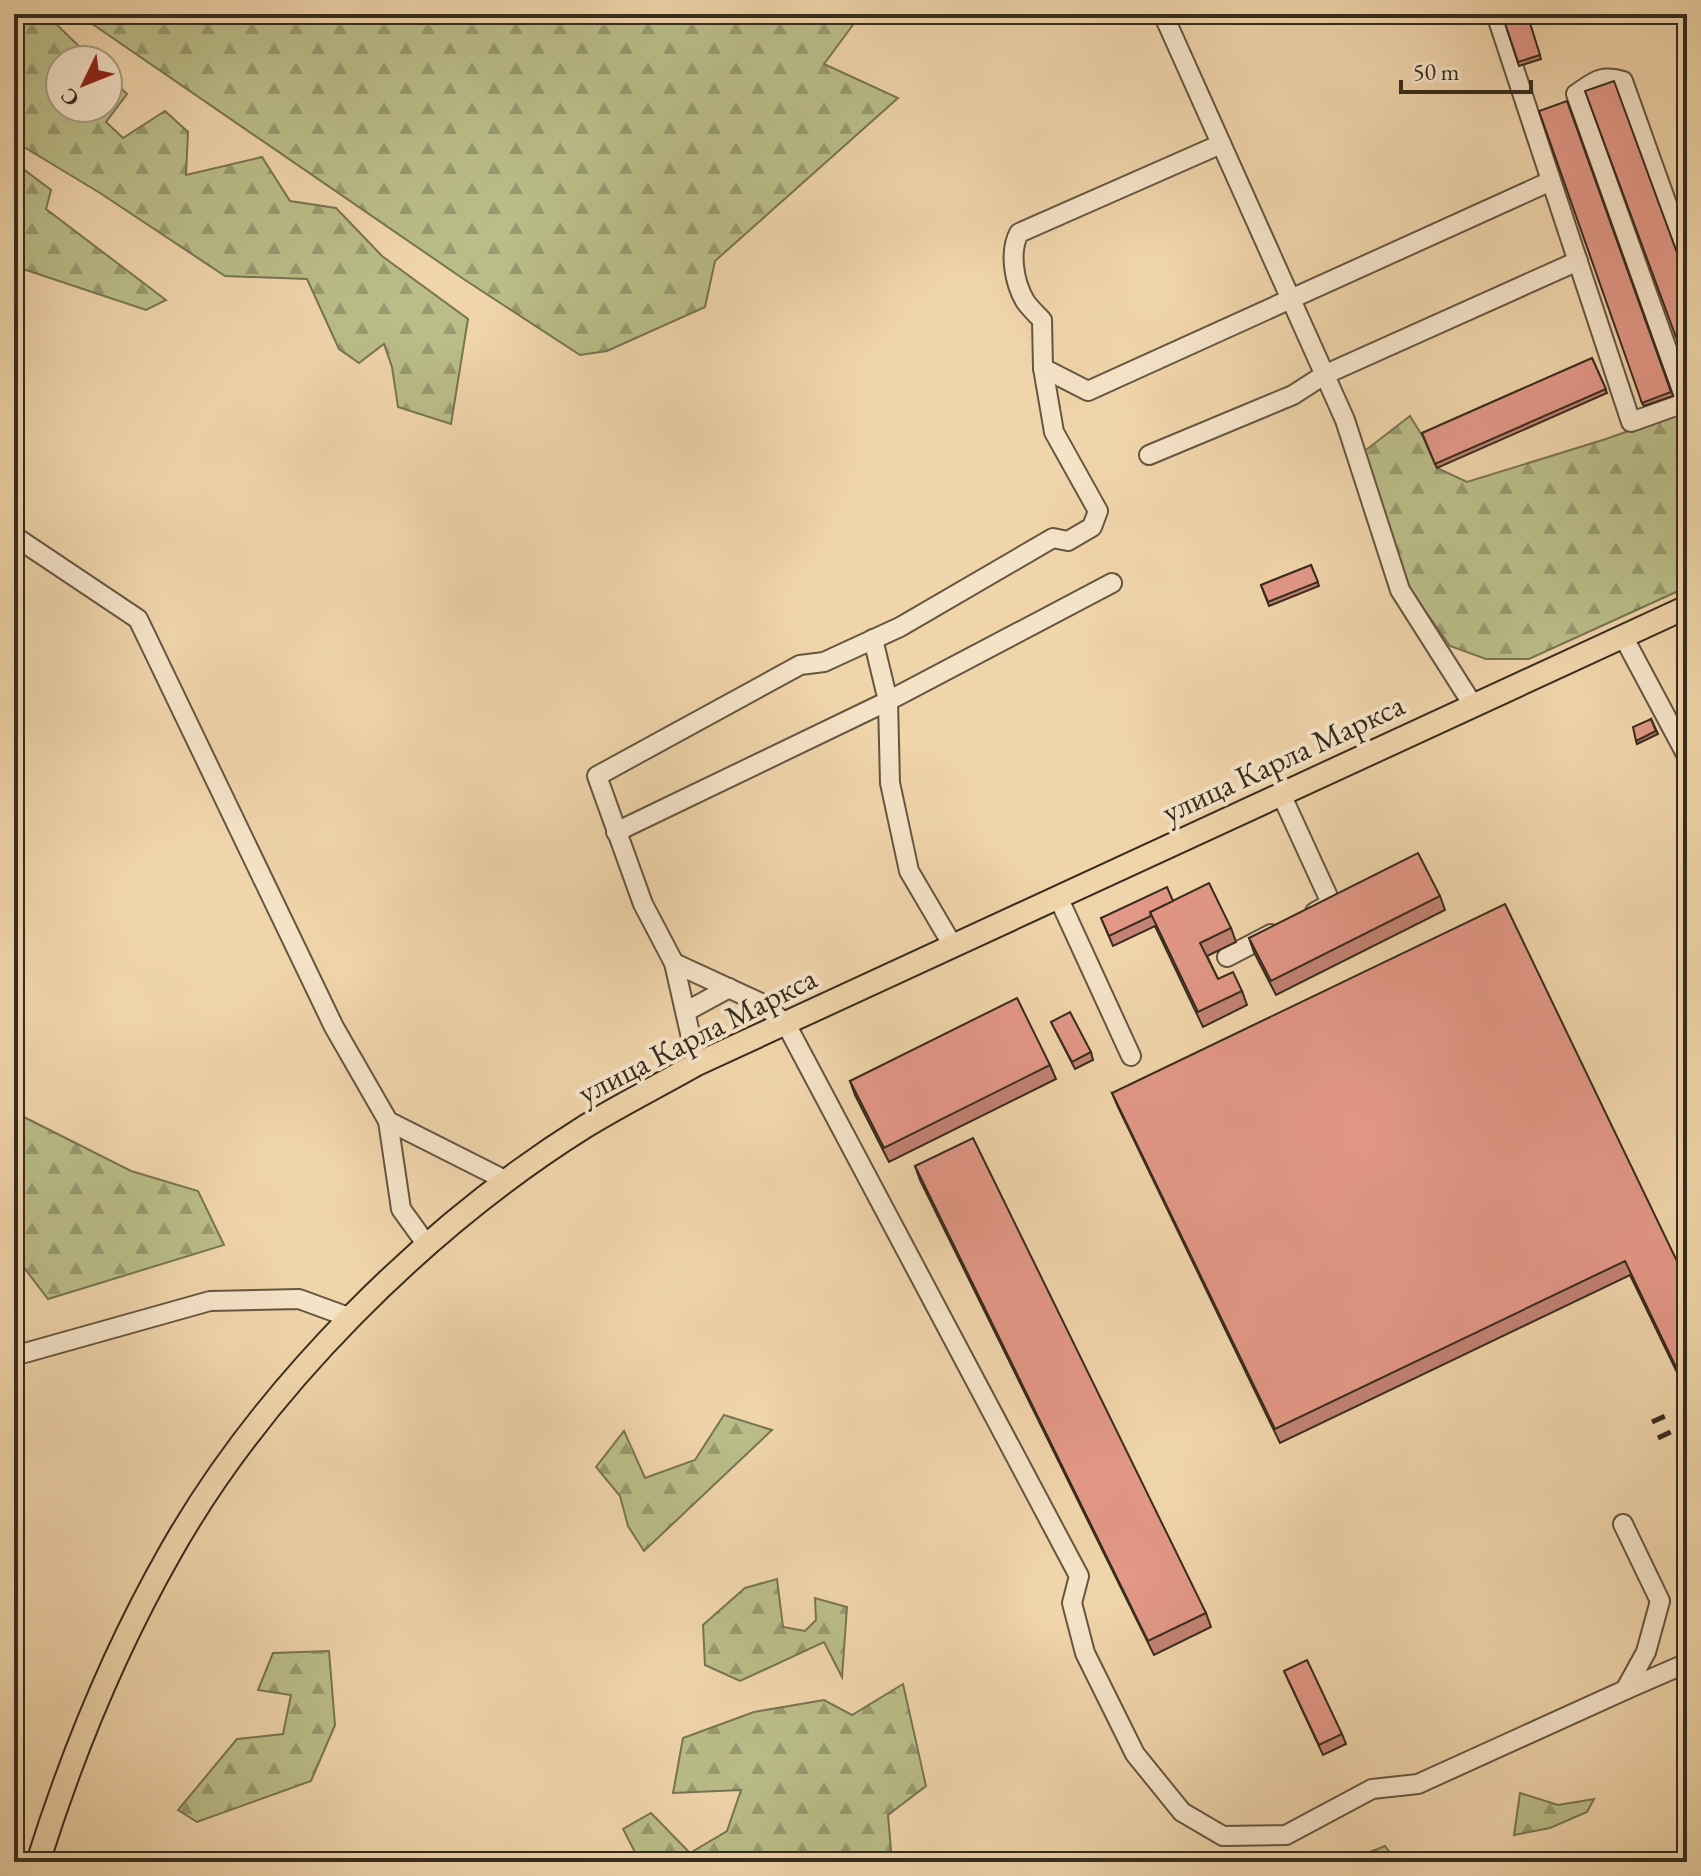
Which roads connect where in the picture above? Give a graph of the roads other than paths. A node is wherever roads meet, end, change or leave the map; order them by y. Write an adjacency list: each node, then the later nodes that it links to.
1 (1163, 14): 3 (street)
2 (1496, 14): 4 (street)
3 (1221, 144): 7 (street); 8 (street)
4 (1551, 181): 6 (street); 7 (street)
5 (1687, 260): 10 (street)
6 (1578, 261): 9 (street); 10 (street)
7 (1290, 299): 8 (street); 9 (street)
8 (1043, 368): 16 (street)
9 (1324, 375): 11 (street); 18 (street)
10 (1686, 402)
11 (1149, 455)
12 (14, 536): 31 (street)
13 (1112, 583): 17 (street)
14 (1687, 607): 15 (main road, улица Карла Маркса)
15 (1623, 636): 18 (main road, улица Карла Маркса); 19 (street)
16 (873, 639): 17 (street); 21 (street)
17 (888, 701): 21 (street); 23 (street)
18 (1473, 705): 20 (main road, улица Карла Маркса)
19 (1687, 756)
20 (1281, 794): 22 (main road, улица Карла Маркса); 24 (street)
21 (616, 832): 25 (street)
22 (1058, 897): 23 (main road, улица Карла Маркса); 29 (street)
23 (953, 946): 28 (main road, улица Карла Маркса)
24 (1227, 957)
25 (674, 963): 26 (street); 27 (street)
26 (729, 988): 27 (street); 28 (street)
27 (687, 1011): 30 (street)
28 (786, 1024): 30 (main road, улица Карла Маркса); 38 (street)
29 (1131, 1056)
30 (697, 1064): 32 (main road, улица Карла Маркса)
31 (388, 1121): 32 (street); 33 (street)
32 (507, 1181): 33 (main road, улица Карла Маркса)
33 (427, 1245): 34 (main road, улица Карла Маркса)
34 (351, 1318): 35 (street); 39 (main road, улица Карла Маркса)
35 (14, 1356)
36 (1623, 1524): 38 (street)
37 (1687, 1663): 38 (street)
38 (1625, 1690)
39 (38, 1862)

